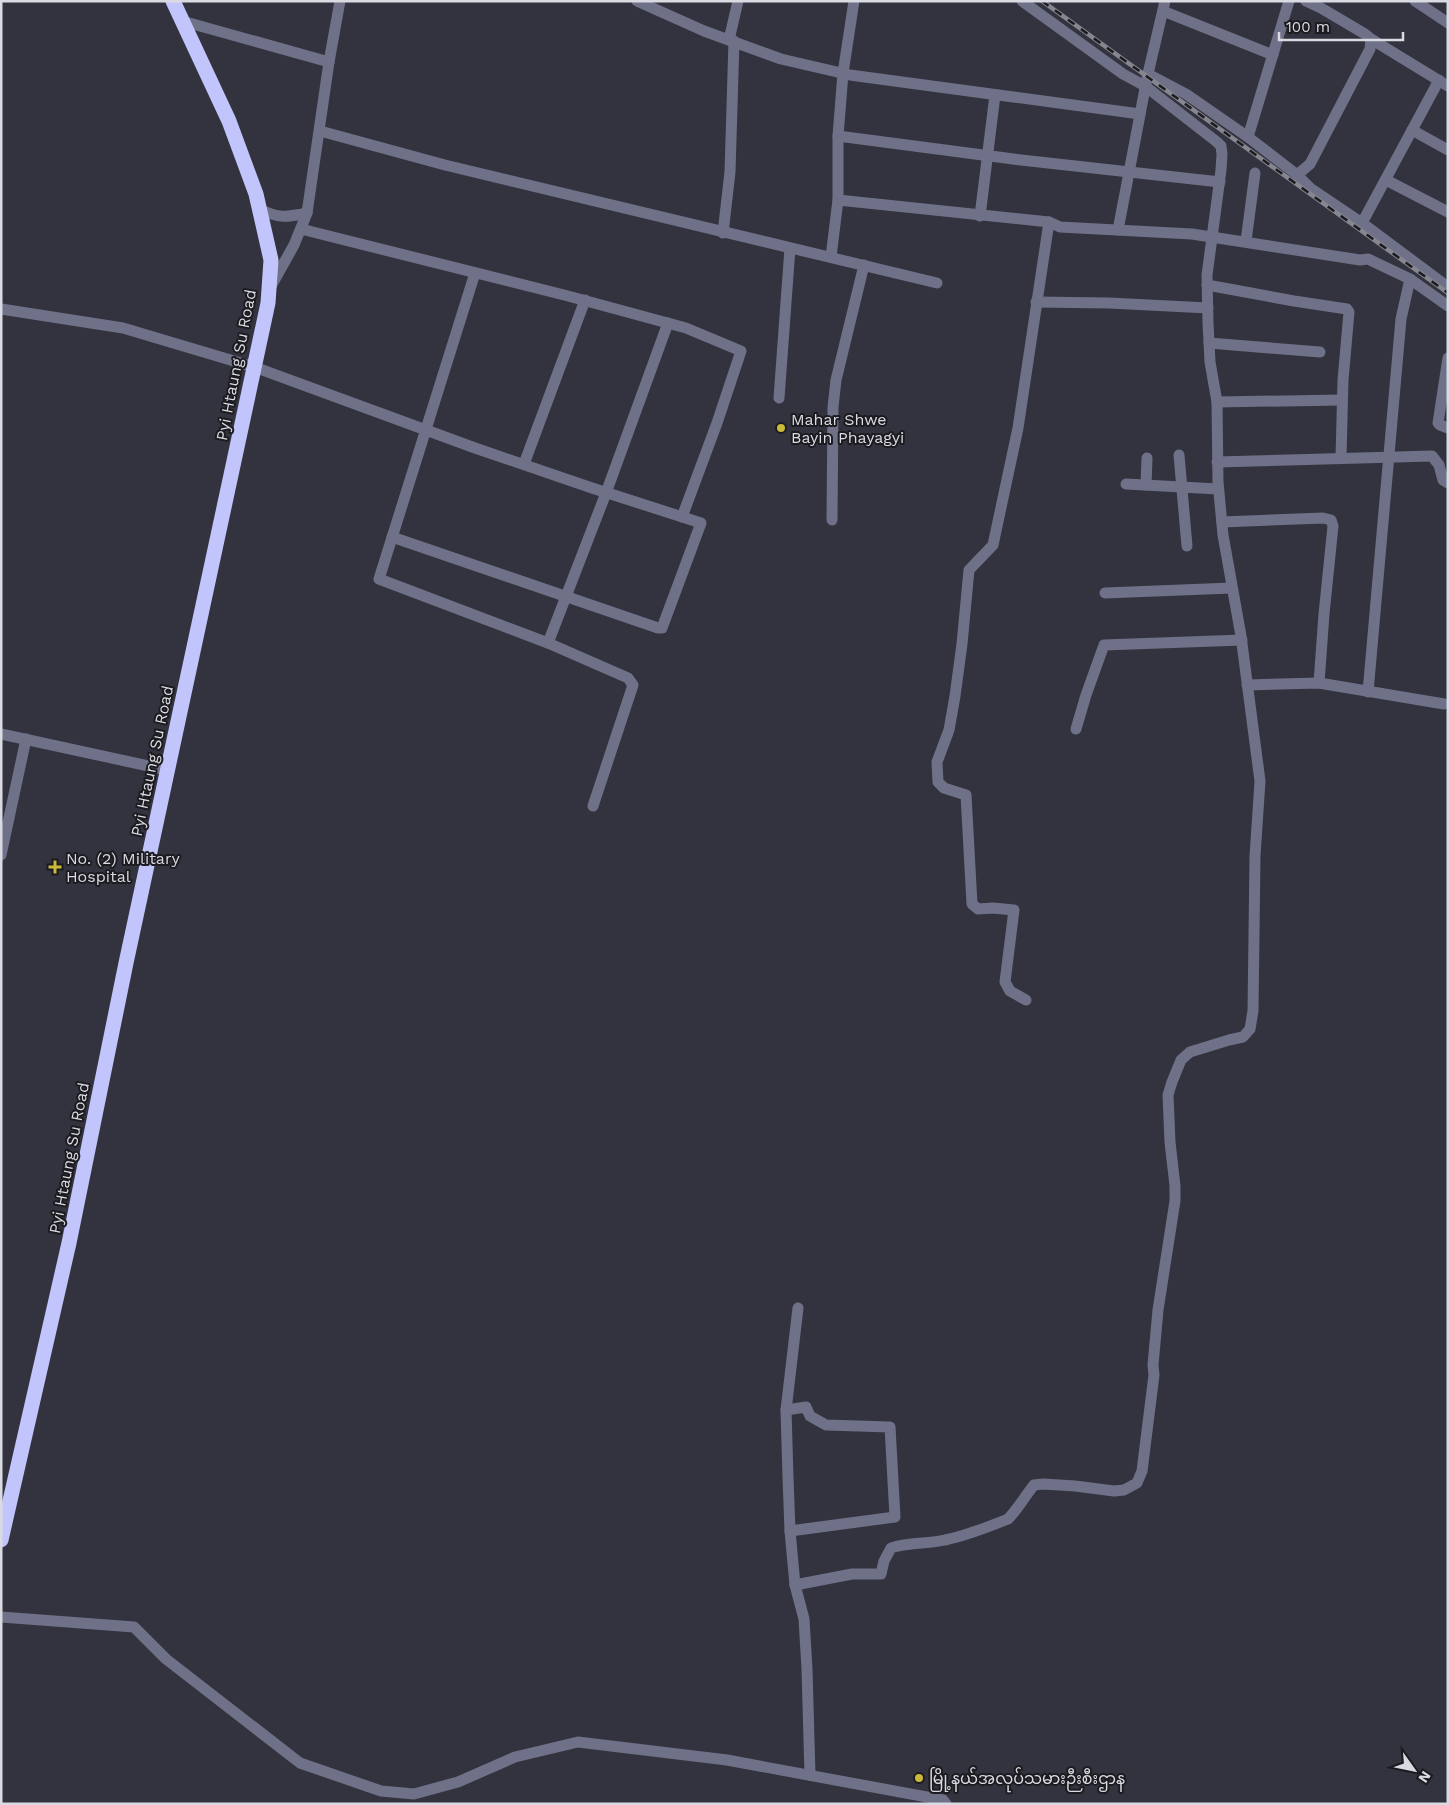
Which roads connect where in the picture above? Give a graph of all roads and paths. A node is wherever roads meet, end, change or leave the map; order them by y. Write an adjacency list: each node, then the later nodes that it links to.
1 (174, 1): 12 (highway, Pyi Htaung Su Road)
2 (340, 1): 17 (street)
3 (637, 1): 14 (street)
4 (738, 1): 14 (street)
5 (854, 1): 18 (street)
6 (1022, 1): 19 (street)
7 (1288, 1): 16 (street)
8 (1306, 1): 10 (street)
9 (1416, 1): 13 (street)
10 (1323, 4): 15 (street)
11 (1164, 6): 16 (street); 19 (street)
12 (182, 21): 17 (street); 35 (highway, Pyi Htaung Su Road)
13 (1448, 23)
14 (732, 40): 18 (street); 43 (street)
15 (1371, 40): 20 (street); 31 (street)
16 (1273, 55): 26 (street)
17 (329, 62): 24 (street)
18 (843, 73): 21 (street); 25 (street)
19 (1146, 80): 22 (street); 26 (street); 33 (street)
20 (1444, 81): 23 (street)
21 (995, 95): 22 (street); 28 (street)
22 (1140, 114): 29 (street)
23 (1412, 130): 27 (street); 32 (street)
24 (320, 131): 37 (street); 43 (street)
25 (838, 136): 28 (street); 34 (street)
26 (1248, 137): 31 (street)
27 (1448, 150)
28 (987, 156): 29 (street); 38 (street)
29 (1129, 171): 33 (street); 42 (street)
30 (1256, 174): 45 (street)
31 (1297, 175): 40 (street)
32 (1386, 180): 36 (street); 40 (street)
33 (1220, 182): 44 (street)
34 (838, 200): 38 (street); 47 (street)
35 (260, 209): 37 (street); 54 (highway, Pyi Htaung Su Road)
36 (1448, 212)
37 (308, 213): 41 (street)
38 (980, 216): 39 (street)
39 (1049, 222): 42 (street); 56 (street)
40 (1362, 224): 51 (street)
41 (300, 230): 49 (street); 54 (street)
42 (1118, 230): 44 (street)
43 (723, 233): 46 (street)
44 (1211, 236): 45 (street); 53 (street)
45 (1246, 242): 50 (street)
46 (790, 248): 47 (street); 65 (street)
47 (831, 257): 48 (street)
48 (864, 265): 52 (street); 83 (street)
49 (475, 273): 55 (street); 69 (street)
50 (1410, 279): 57 (street); 71 (street)
51 (1446, 282)
52 (937, 283)
53 (1207, 285): 58 (street); 66 (street)
54 (269, 289): 64 (highway, Pyi Htaung Su Road)
55 (585, 300): 60 (street); 75 (street)
56 (1036, 302): 58 (street); 102 (street)
57 (1448, 306)
58 (1208, 308): 61 (street)
59 (1, 309): 64 (street)
60 (668, 323): 81 (street); 82 (street)
61 (1209, 343): 62 (street); 67 (street)
62 (1320, 352)
63 (1448, 358): 68 (street)
64 (254, 367): 69 (street); 99 (highway, Pyi Htaung Su Road)
65 (779, 398)
66 (1342, 400): 67 (street); 73 (street)
67 (1217, 402): 74 (street)
68 (1448, 428)
69 (425, 429): 75 (street); 85 (street)
70 (1179, 455): 79 (street)
71 (1388, 457): 73 (street); 76 (street); 94 (street)
72 (1147, 458): 78 (street)
73 (1341, 458): 74 (street)
74 (1217, 462): 80 (street)
75 (524, 464): 81 (street)
76 (1448, 483)
77 (1126, 484): 78 (street)
78 (1146, 485): 79 (street)
79 (1181, 487): 80 (street); 86 (street)
80 (1218, 489): 84 (street)
81 (606, 492): 82 (street); 89 (street)
82 (682, 517): 89 (street)
83 (832, 520)
84 (1222, 522): 87 (street); 92 (street)
85 (392, 537): 89 (street); 91 (street)
86 (1187, 546)
87 (1232, 588): 88 (street); 90 (street)
88 (1104, 592)
89 (566, 596): 91 (street)
90 (1242, 640): 93 (street); 96 (street)
91 (548, 643): 100 (street)
92 (1319, 684): 93 (street); 94 (street)
93 (1247, 685): 107 (street)
94 (1368, 692): 95 (street)
95 (1444, 704)
96 (1076, 729)
97 (1, 734): 98 (street)
98 (26, 739): 99 (street); 101 (street)
99 (168, 770): 106 (highway, Pyi Htaung Su Road)
100 (592, 806)
101 (1, 855)
102 (1026, 1000)
103 (798, 1308): 104 (street)
104 (786, 1410): 105 (street); 105 (street)
105 (790, 1531): 107 (street)
106 (1, 1540)
107 (795, 1585): 109 (street)
108 (1, 1617): 109 (street)
109 (810, 1775): 110 (street)
110 (946, 1804)

